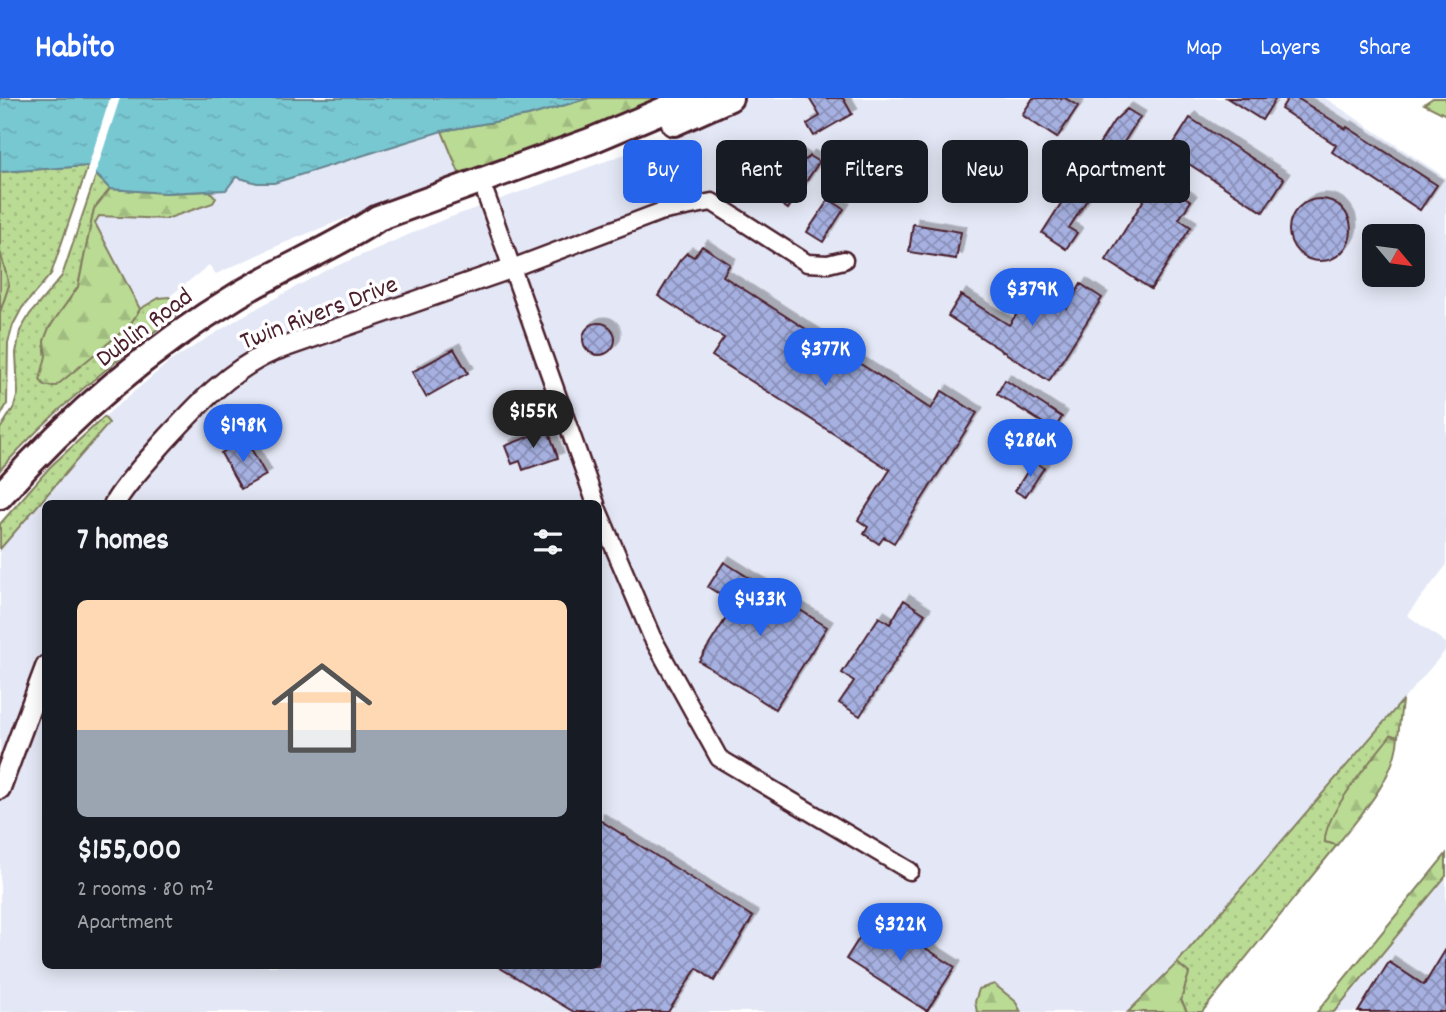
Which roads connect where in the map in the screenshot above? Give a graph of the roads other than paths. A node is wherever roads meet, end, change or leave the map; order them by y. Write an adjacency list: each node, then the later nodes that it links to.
1 (692, 98): 4 (main road, Dublin Road)
2 (730, 98): 3 (main road, Dublin Road)
3 (486, 195): 4 (main road, Dublin Road); 6 (street)
4 (348, 238): 7 (main road, Dublin Road)
5 (844, 260): 6 (street)
6 (512, 268): 8 (street, Twin Rivers Drive); 9 (street)
7 (0, 496)
8 (117, 500)
9 (595, 500)
10 (602, 519): 13 (street)
11 (42, 677): 12 (street)
12 (0, 789)
13 (909, 871)

